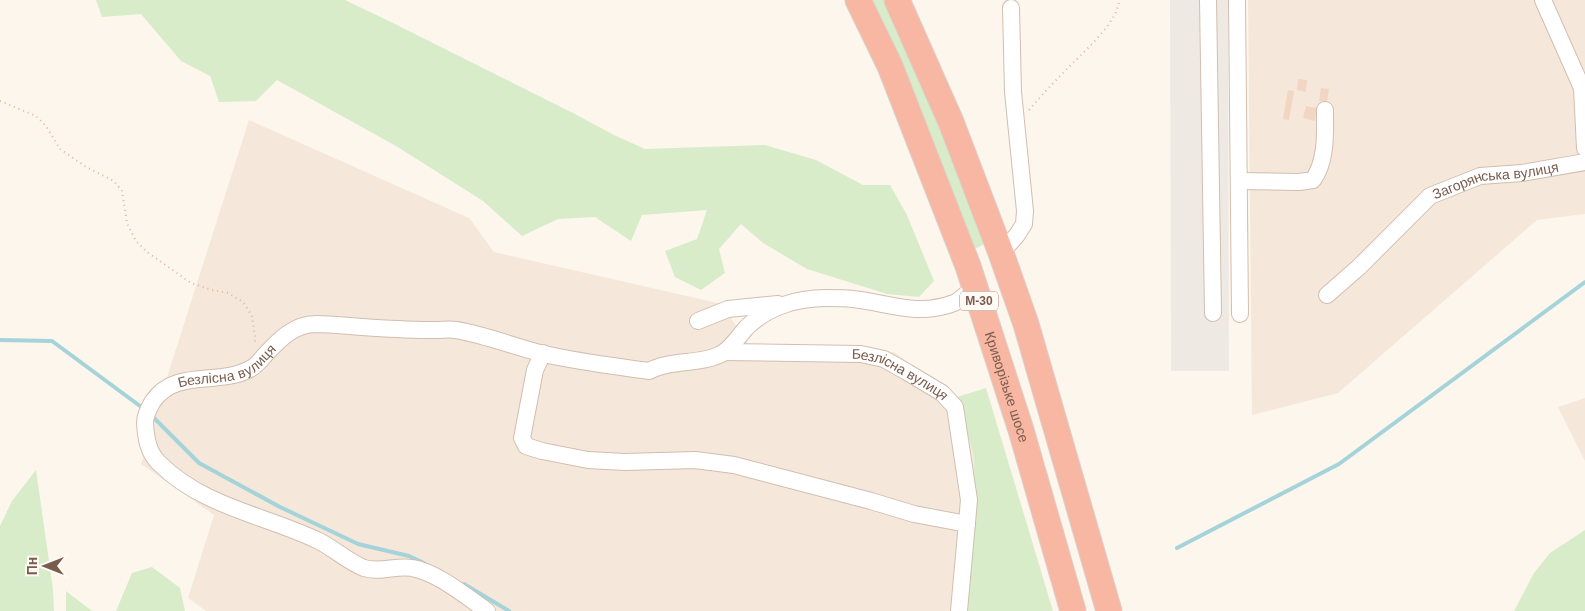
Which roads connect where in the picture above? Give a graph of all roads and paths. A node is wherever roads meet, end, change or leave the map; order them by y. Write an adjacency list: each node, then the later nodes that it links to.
1 (858, 0): 16 (highway, Криворізьке шосе / М-30)
2 (897, 0): 15 (highway, М-30)
3 (1119, 0): 10 (path)
4 (1208, 0): 19 (street)
5 (1237, 0): 14 (street)
6 (1544, 0): 8 (street)
7 (1012, 8): 15 (street)
8 (1584, 88): 12 (street)
9 (0, 101): 24 (path)
10 (1029, 110)
11 (1325, 110): 14 (street)
12 (1585, 148)
13 (1585, 162): 17 (street, Загорянська вулиця)
14 (1239, 181): 20 (street)
15 (1001, 253): 29 (highway, М-30)
16 (975, 286): 18 (street); 28 (highway, Криворізьке шосе / М-30)
17 (1327, 295)
18 (788, 303): 21 (street); 22 (street)
19 (1213, 312)
20 (1240, 314)
21 (698, 321)
22 (724, 352): 23 (street, Безлісна вулиця); 25 (street, Безлісна вулиця)
23 (543, 354): 24 (street, Безлісна вулиця); 25 (street)
24 (254, 368): 26 (street, Безлісна вулиця)
25 (967, 524): 27 (street, Безлісна вулиця)
26 (487, 611)
27 (959, 611)
28 (1073, 611)
29 (1108, 611)

